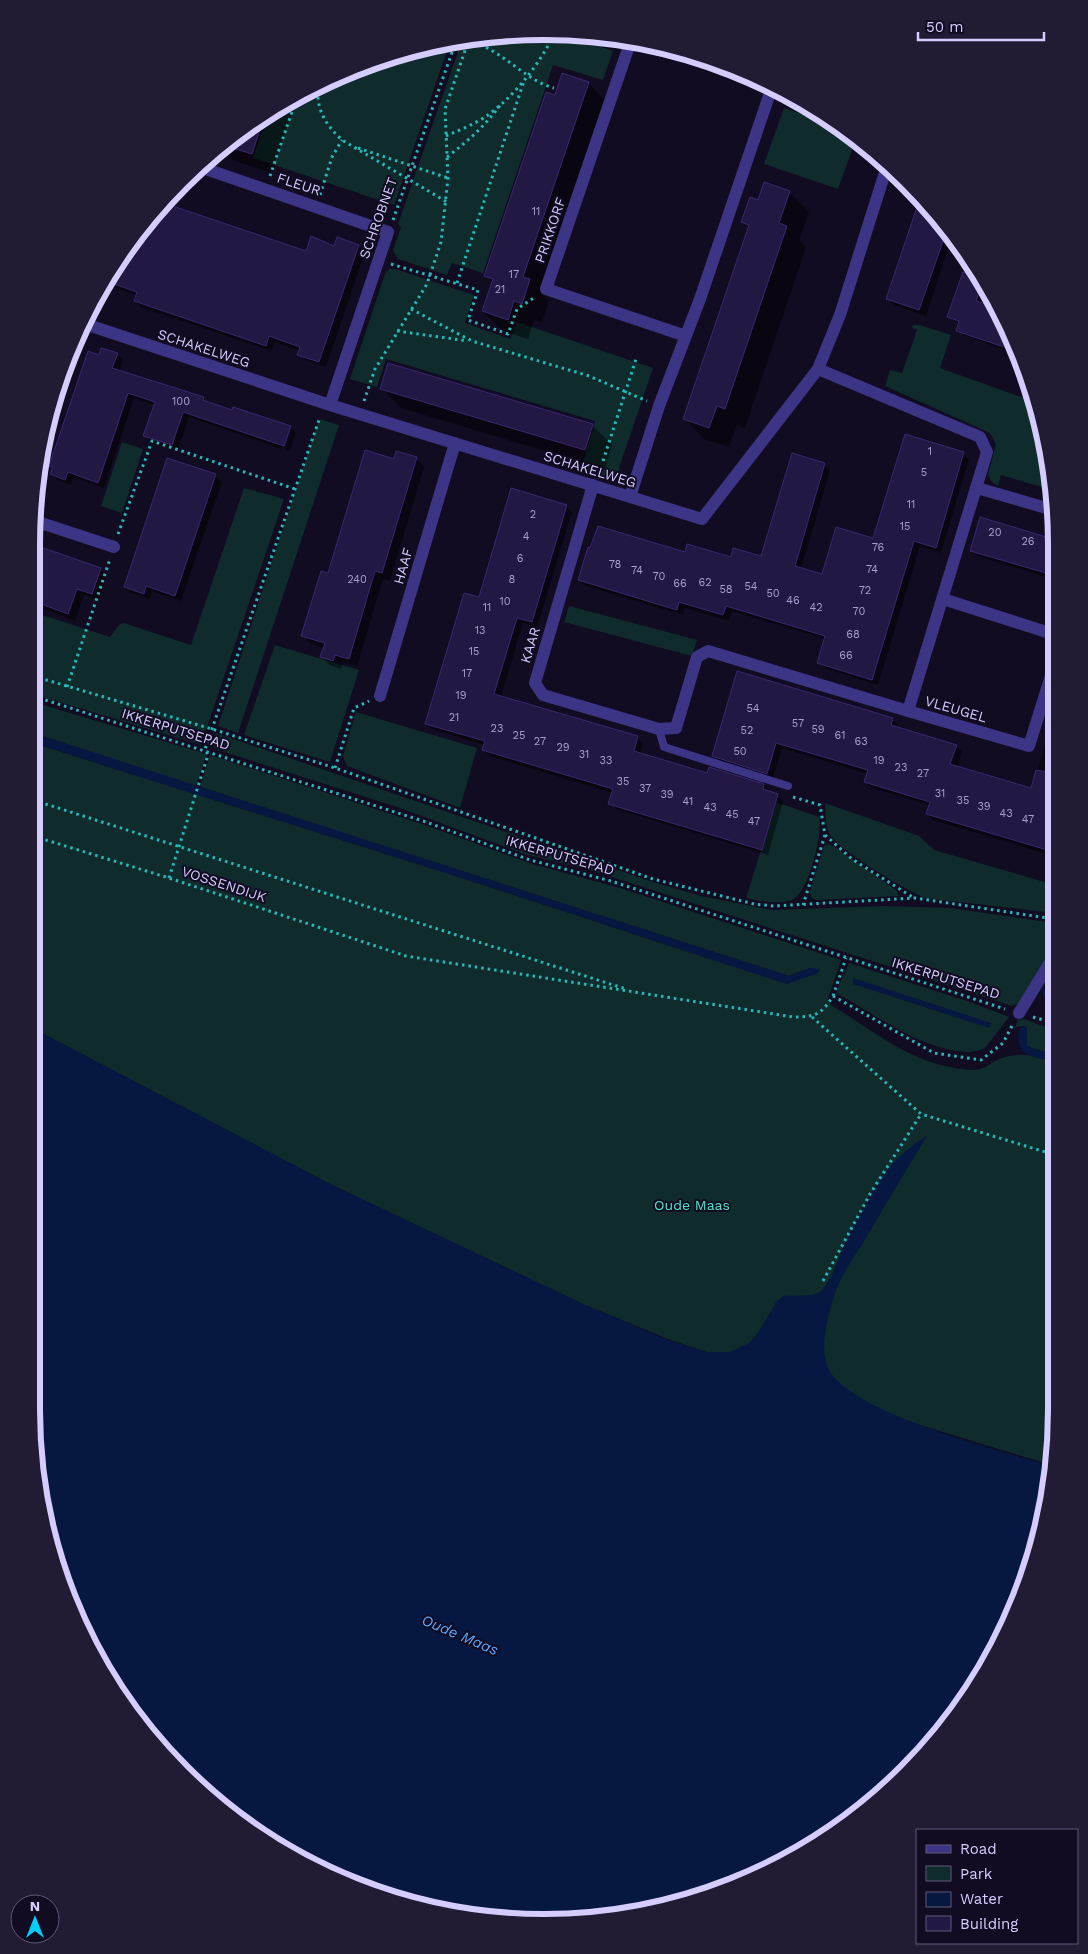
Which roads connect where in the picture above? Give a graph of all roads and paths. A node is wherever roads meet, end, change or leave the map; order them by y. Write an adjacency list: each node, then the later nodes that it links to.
1 (550, 40): 6 (path)
2 (480, 44): 6 (path)
3 (466, 46): 13 (path)
4 (628, 47): 29 (street, PRIKKORF)
5 (453, 49): 17 (path, SCHROBNET)
6 (528, 75): 7 (path); 8 (path)
7 (524, 81): 11 (path); 28 (path)
8 (554, 88)
9 (319, 93): 14 (path)
10 (770, 94): 33 (street)
11 (506, 98): 13 (path); 16 (path)
12 (293, 107): 22 (path)
13 (446, 136): 16 (path)
14 (342, 140): 15 (path); 24 (path)
15 (353, 146): 17 (path); 21 (path)
16 (447, 157): 20 (path)
17 (412, 167): 20 (path); 21 (path, SCHROBNET)
18 (207, 169): 22 (street, FLEUR)
19 (885, 173): 36 (street, SCHAKELWEG)
20 (448, 178): 23 (path)
21 (408, 181): 23 (path); 25 (path, SCHROBNET)
22 (266, 189): 24 (street, FLEUR)
23 (447, 202): 27 (path)
24 (317, 206): 25 (street, FLEUR)
25 (388, 232): 26 (street, SCHROBNET)
26 (378, 260): 27 (path); 38 (street, SCHROBNET)
27 (430, 276): 28 (path); 30 (path)
28 (457, 283): 29 (path)
29 (546, 289): 33 (street)
30 (411, 309): 32 (path); 34 (path)
31 (90, 326): 38 (street, SCHAKELWEG)
32 (397, 331): 34 (path); 40 (path)
33 (686, 336): 39 (street)
34 (472, 341): 37 (path)
35 (637, 356): 37 (path)
36 (818, 368): 44 (street, VLEUGEL); 46 (street, SCHAKELWEG)
37 (626, 392): 39 (path); 42 (path)
38 (330, 405): 40 (street, SCHAKELWEG); 45 (path)
39 (659, 406): 46 (street)
40 (360, 414): 41 (street, SCHAKELWEG)
41 (455, 444): 43 (street, SCHAKELWEG); 55 (street, HAAF)
42 (603, 461)
43 (593, 485): 46 (street, SCHAKELWEG); 59 (street, KAAR)
44 (977, 488): 47 (street); 50 (street, VLEUGEL)
45 (295, 489): 49 (path); 58 (path)
46 (630, 497)
47 (1047, 508)
48 (41, 523): 49 (street)
49 (114, 547): 54 (path)
50 (943, 600): 51 (street); 57 (street, VLEUGEL)
51 (1048, 632)
52 (40, 678): 54 (path)
53 (1048, 685): 57 (street, VLEUGEL)
54 (67, 687): 58 (path)
55 (380, 696): 61 (path)
56 (40, 698): 60 (path, IKKERPUTSEPAD)
57 (908, 711): 59 (street)
58 (212, 729): 60 (path); 61 (path)
59 (659, 729): 62 (lane)
60 (205, 749): 66 (path); 71 (path, IKKERPUTSEPAD)
61 (335, 768): 69 (path)
62 (788, 786): 64 (path)
63 (40, 802): 66 (path)
64 (825, 835): 68 (path); 69 (path)
65 (40, 838): 67 (path, VOSSENDIJK)
66 (179, 847): 67 (path); 73 (path)
67 (169, 878): 73 (path, VOSSENDIJK)
68 (915, 898): 69 (path); 70 (path)
69 (803, 905)
70 (1048, 918)
71 (846, 958): 74 (path); 75 (path, IKKERPUTSEPAD)
72 (1048, 966): 75 (street)
73 (636, 992): 76 (path)
74 (833, 996): 75 (path); 76 (path)
75 (1019, 1013): 77 (path, IKKERPUTSEPAD)
76 (812, 1017): 78 (path)
77 (1048, 1021)
78 (921, 1114): 79 (path); 80 (path)
79 (1048, 1153)
80 (823, 1281)

